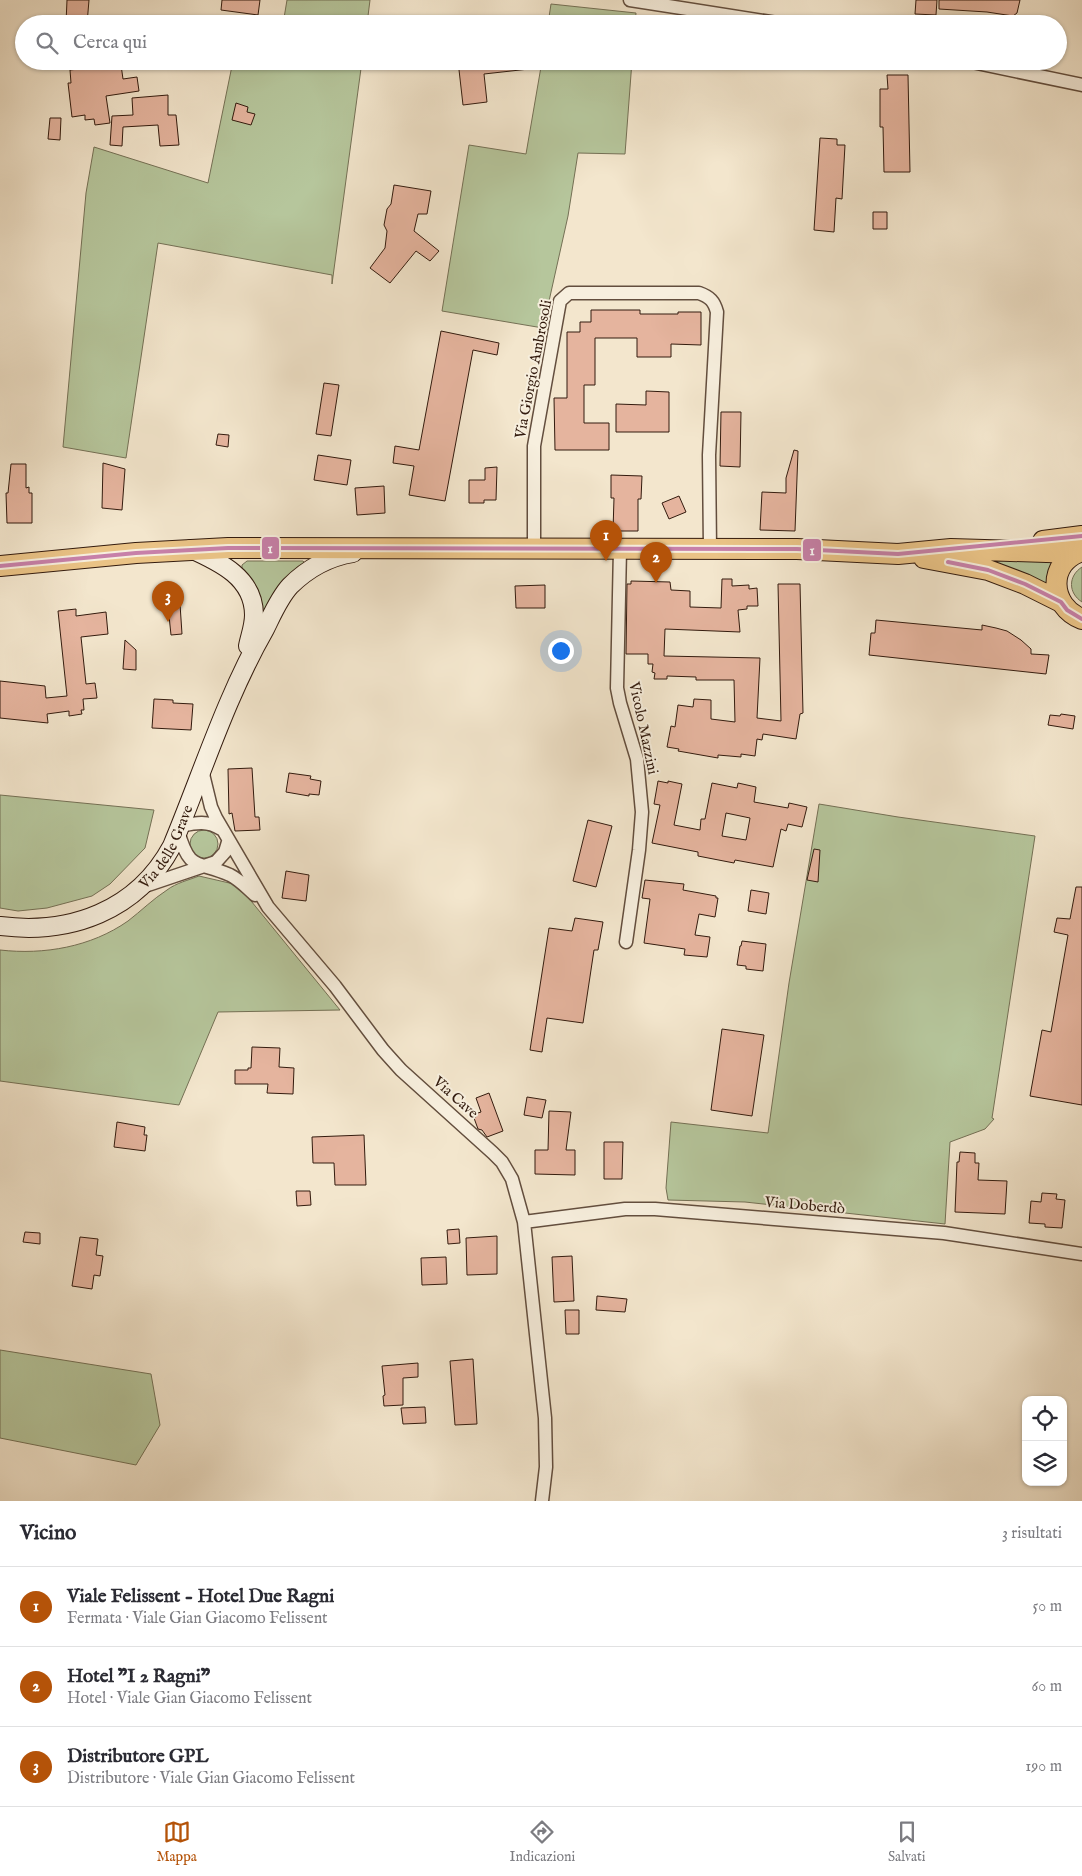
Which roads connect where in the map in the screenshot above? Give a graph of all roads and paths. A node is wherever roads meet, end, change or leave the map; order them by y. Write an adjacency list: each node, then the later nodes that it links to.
1 (630, 0): 2 (street)
2 (724, 15)
3 (1010, 70): 4 (street)
4 (1082, 85)
5 (1080, 546): 11 (main road); 13 (main road)
6 (383, 548): 7 (main road); 8 (main road); 15 (main road, Via delle Grave)
7 (190, 549): 12 (main road); 15 (main road, Via delle Grave)
8 (534, 549): 9 (main road); 10 (street, Via Giorgio Ambrosoli)
9 (620, 549): 10 (main road); 24 (street, Vicolo Mazzini)
10 (710, 549): 11 (main road)
11 (898, 554): 13 (main road)
12 (0, 566)
13 (1061, 602): 14 (main road)
14 (1082, 619)
15 (245, 664): 16 (main road, Via delle Grave)
16 (202, 770): 17 (main road, Via delle Grave); 18 (street, Via Cave)
17 (179, 829): 18 (street); 20 (street); 21 (main road, Via delle Grave)
18 (221, 829): 19 (street, Via Cave)
19 (228, 842): 20 (street); 22 (street, Via Cave)
20 (202, 866): 21 (street); 22 (street)
21 (142, 887): 23 (main road, Via delle Grave)
22 (268, 907): 25 (street, Via Cave)
23 (0, 926)
24 (626, 942)
25 (524, 1222): 26 (street, Via Doberdò); 27 (street, Via Cave)
26 (1082, 1254)
27 (542, 1501)

